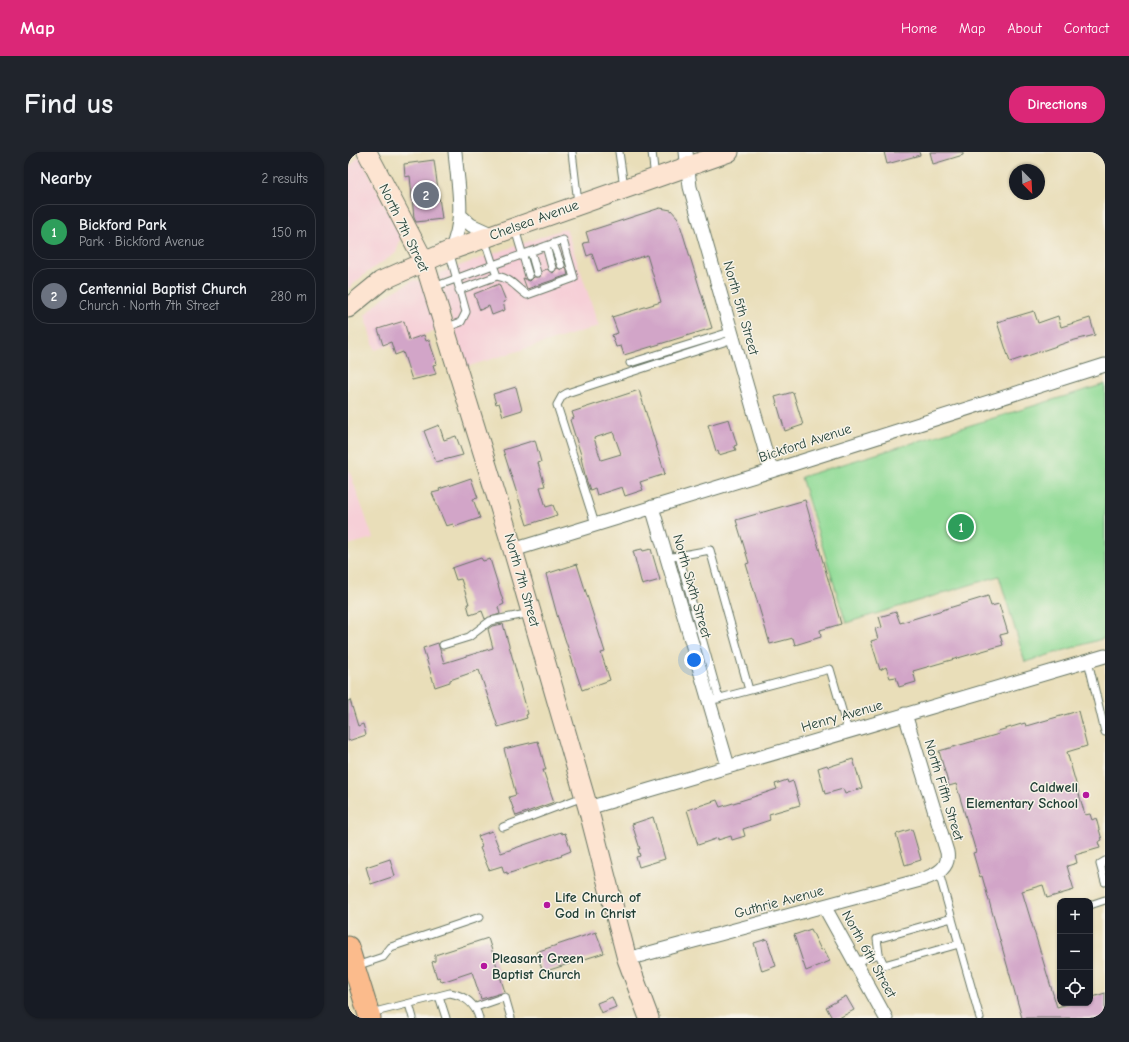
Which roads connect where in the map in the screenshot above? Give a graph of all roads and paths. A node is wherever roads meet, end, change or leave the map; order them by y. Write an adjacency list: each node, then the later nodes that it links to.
1 (367, 152): 19 (street, North 7th Street)
2 (455, 152): 11 (street)
3 (572, 152): 10 (lane)
4 (619, 152): 9 (lane)
5 (652, 152): 8 (lane)
6 (729, 152): 7 (street, Chelsea Avenue)
7 (686, 160): 8 (street, Chelsea Avenue); 31 (street, North 5th Street)
8 (655, 178): 9 (street, Chelsea Avenue)
9 (624, 189): 10 (street, Chelsea Avenue)
10 (578, 204): 12 (street, Chelsea Avenue)
11 (461, 216): 13 (street); 16 (street)
12 (514, 227): 13 (street, Chelsea Avenue); 18 (lane)
13 (489, 236): 16 (street, Chelsea Avenue); 20 (lane)
14 (554, 243): 15 (lane); 21 (lane); 24 (lane)
15 (546, 246): 17 (lane); 22 (lane)
16 (450, 250): 19 (street, Chelsea Avenue); 26 (lane)
17 (531, 252): 18 (lane); 23 (lane)
18 (523, 254): 20 (lane); 25 (lane)
19 (424, 261): 27 (street, North 7th Street); 29 (street, Chelsea Avenue)
20 (493, 265): 24 (lane); 26 (lane)
21 (561, 265)
22 (552, 268)
23 (538, 273)
24 (497, 276): 28 (lane)
25 (529, 276)
26 (456, 279): 27 (lane); 28 (lane)
27 (432, 287): 30 (street, North 7th Street)
28 (459, 290): 30 (lane)
29 (348, 308)
30 (444, 328): 37 (street, North 7th Street)
31 (731, 336): 32 (lane); 34 (street, North 5th Street); 36 (lane)
32 (630, 363)
33 (1105, 366): 34 (street, Bickford Avenue)
34 (772, 471): 35 (street, Bickford Avenue)
35 (652, 507): 36 (street, Bickford Avenue); 38 (street, North Sixth Street)
36 (595, 524): 37 (street, Bickford Avenue)
37 (513, 550): 39 (street, North 7th Street)
38 (673, 557): 43 (lane); 44 (street, North Sixth Street)
39 (532, 613): 40 (lane); 49 (street, North 7th Street)
40 (444, 646)
41 (1105, 656): 42 (street, Henry Avenue)
42 (1088, 661): 45 (street, Henry Avenue); 47 (lane)
43 (749, 690): 44 (lane); 46 (lane)
44 (714, 700): 48 (street, North Sixth Street)
45 (904, 714): 46 (street, Henry Avenue); 52 (street, North Fifth Street)
46 (848, 731): 48 (street, Henry Avenue)
47 (1105, 732)
48 (728, 766): 49 (street, Henry Avenue)
49 (586, 802): 50 (lane); 62 (street, North 7th Street)
50 (503, 827)
51 (1105, 861): 53 (lane)
52 (939, 873): 56 (street, Guthrie Avenue); 58 (lane)
53 (1105, 882)
54 (1105, 900): 55 (lane)
55 (1093, 904)
56 (824, 906): 62 (street, Guthrie Avenue); 63 (street, North 6th Street)
57 (480, 917): 64 (lane)
58 (952, 918): 59 (lane); 61 (lane)
59 (959, 944): 61 (lane); 75 (lane)
60 (348, 947): 64 (main road)
61 (879, 954): 63 (lane)
62 (628, 959): 73 (street, North 7th Street)
63 (855, 962): 74 (street, North 6th Street)
64 (354, 967): 68 (main road)
65 (439, 996): 66 (lane); 67 (lane); 70 (lane)
66 (409, 1004): 68 (lane); 69 (lane)
67 (476, 1007): 71 (lane); 72 (lane)
68 (369, 1016)
69 (413, 1018)
70 (446, 1018)
71 (479, 1018)
72 (510, 1018)
73 (649, 1018)
74 (886, 1018)
75 (980, 1018)

